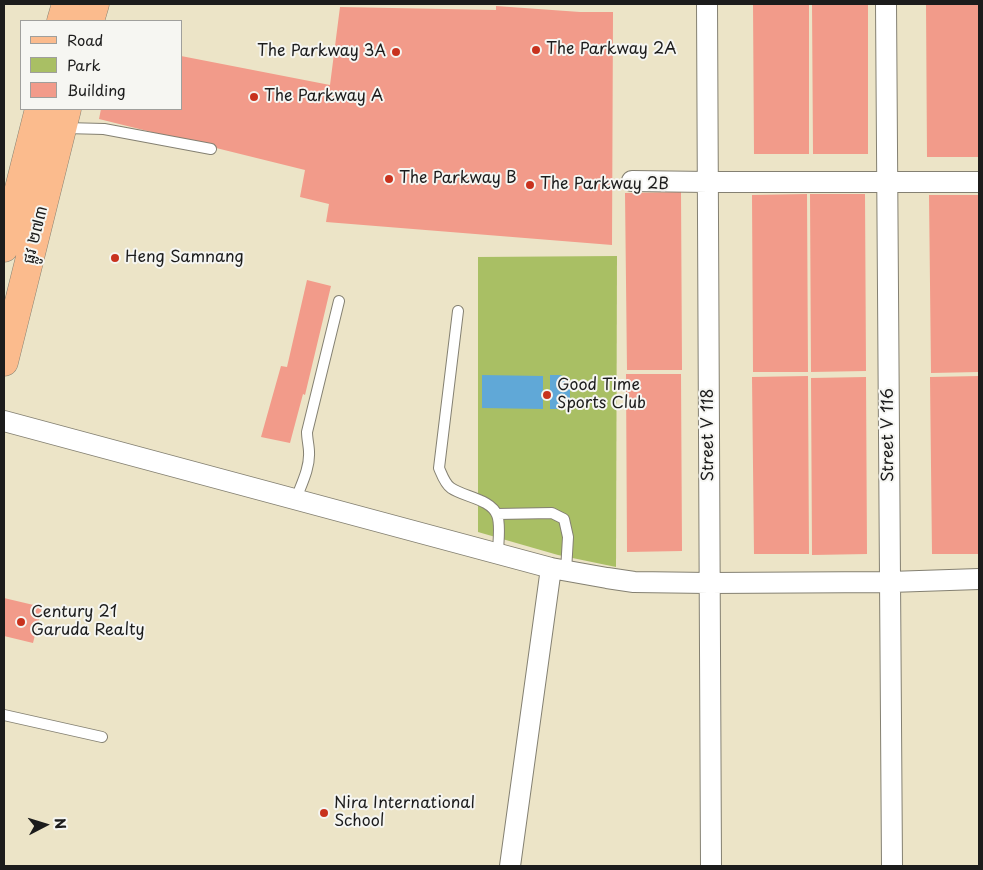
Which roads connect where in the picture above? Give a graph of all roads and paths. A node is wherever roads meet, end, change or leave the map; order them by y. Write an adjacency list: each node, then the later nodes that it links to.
1 (66, 4): 5 (main road)
2 (95, 4): 6 (main road)
3 (707, 4): 10 (street, Street V 118)
4 (886, 4): 11 (street, Street V 116)
5 (62, 20)
6 (90, 20)
7 (50, 122): 8 (lane); 13 (main road, ផ្លូវ ២៧៣); 16 (main road, ផ្លូវ ២៧៣)
8 (211, 149)
9 (632, 181): 10 (street)
10 (708, 182): 11 (street); 24 (street, Street V 118)
11 (888, 182): 12 (street); 23 (street, Street V 116)
12 (979, 182)
13 (4, 248)
14 (339, 302): 18 (lane)
15 (458, 311): 19 (lane)
16 (4, 362)
17 (4, 420): 18 (street)
18 (296, 499): 20 (street)
19 (497, 514): 20 (lane); 21 (lane)
20 (498, 553): 21 (street)
21 (559, 569): 24 (street); 27 (street)
22 (979, 579): 23 (street)
23 (890, 582): 24 (street); 29 (street, Street V 116)
24 (710, 583): 28 (street, Street V 118)
25 (4, 715): 26 (lane)
26 (102, 737)
27 (510, 866)
28 (711, 866)
29 (892, 866)

